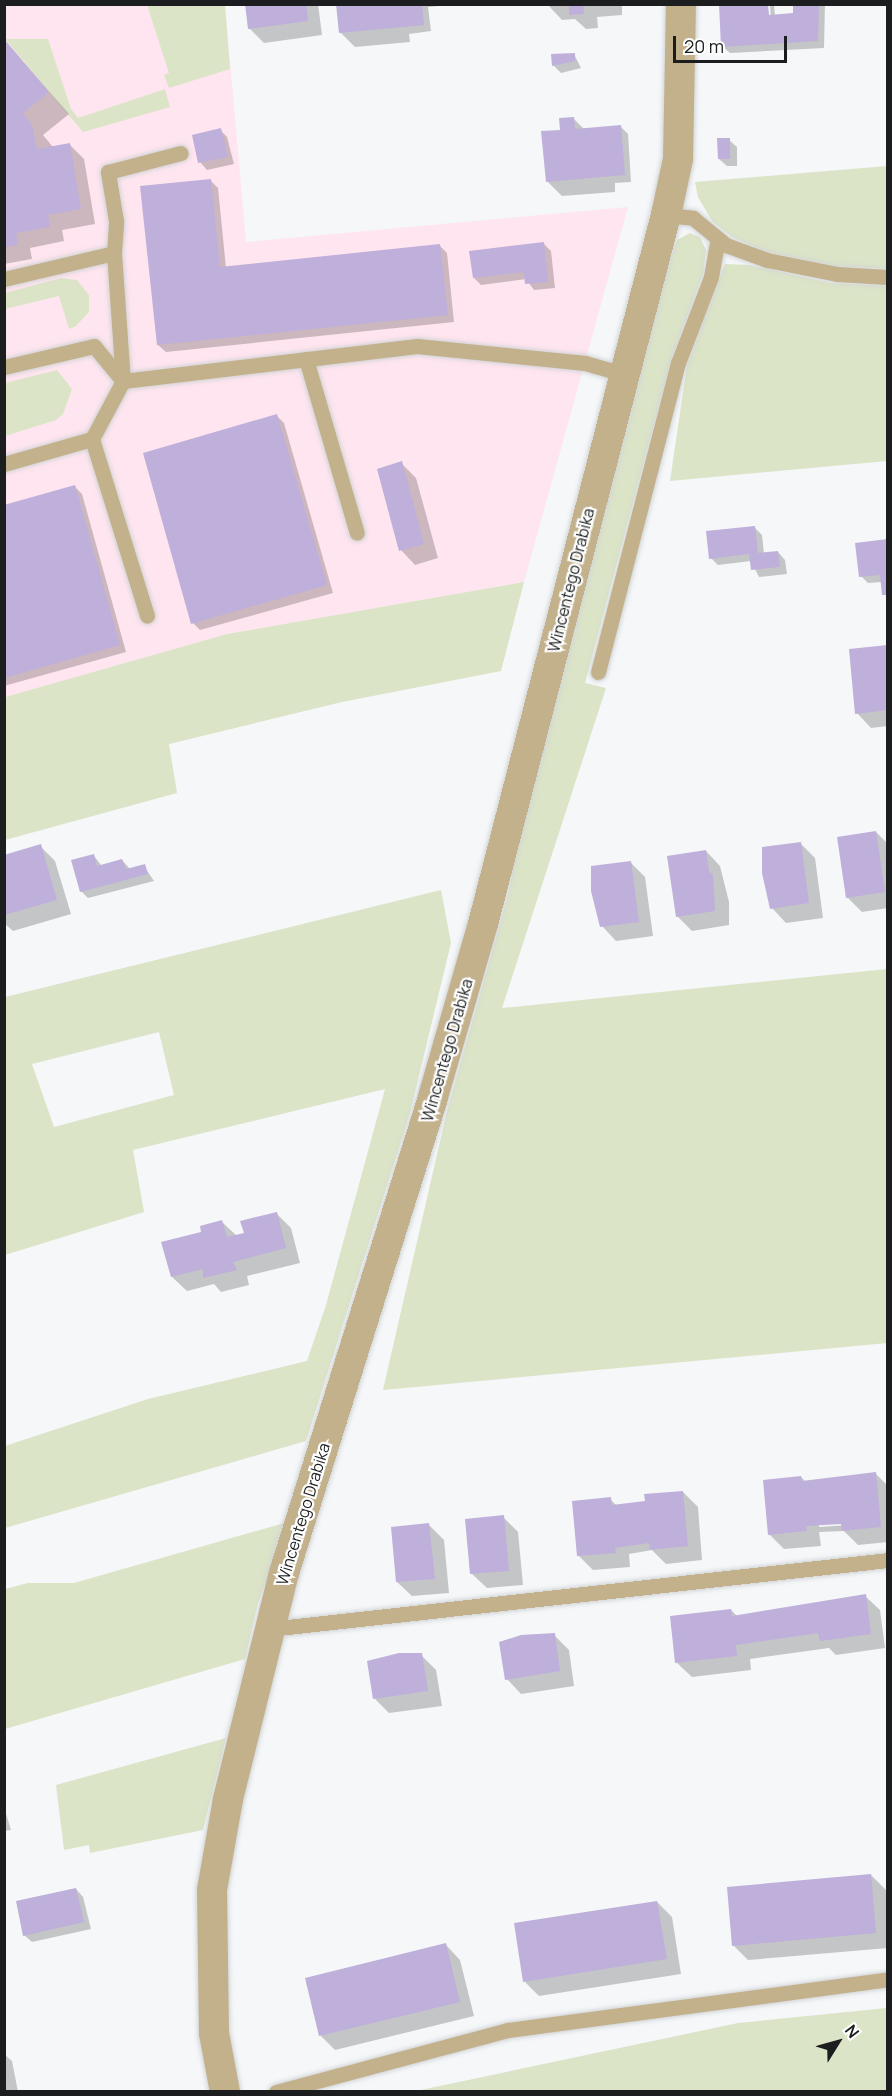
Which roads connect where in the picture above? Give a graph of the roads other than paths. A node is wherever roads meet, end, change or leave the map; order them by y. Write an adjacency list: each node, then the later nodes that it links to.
1 (681, 4): 3 (street, Wincentego Drabika)
2 (181, 153): 5 (lane)
3 (666, 215): 4 (lane); 10 (street, Wincentego Drabika)
4 (718, 239): 6 (lane); 16 (lane)
5 (114, 253): 7 (lane); 11 (lane)
6 (888, 277)
7 (4, 279)
8 (306, 359): 10 (lane); 11 (lane); 14 (lane)
9 (4, 367): 11 (lane)
10 (623, 374): 18 (street, Wincentego Drabika)
11 (123, 381): 12 (lane)
12 (92, 439): 13 (lane); 15 (lane)
13 (4, 464)
14 (357, 533)
15 (147, 616)
16 (598, 672)
17 (888, 1560): 18 (lane)
18 (270, 1629): 20 (street, Wincentego Drabika)
19 (888, 1979): 21 (lane)
20 (225, 2091)
21 (276, 2091)

